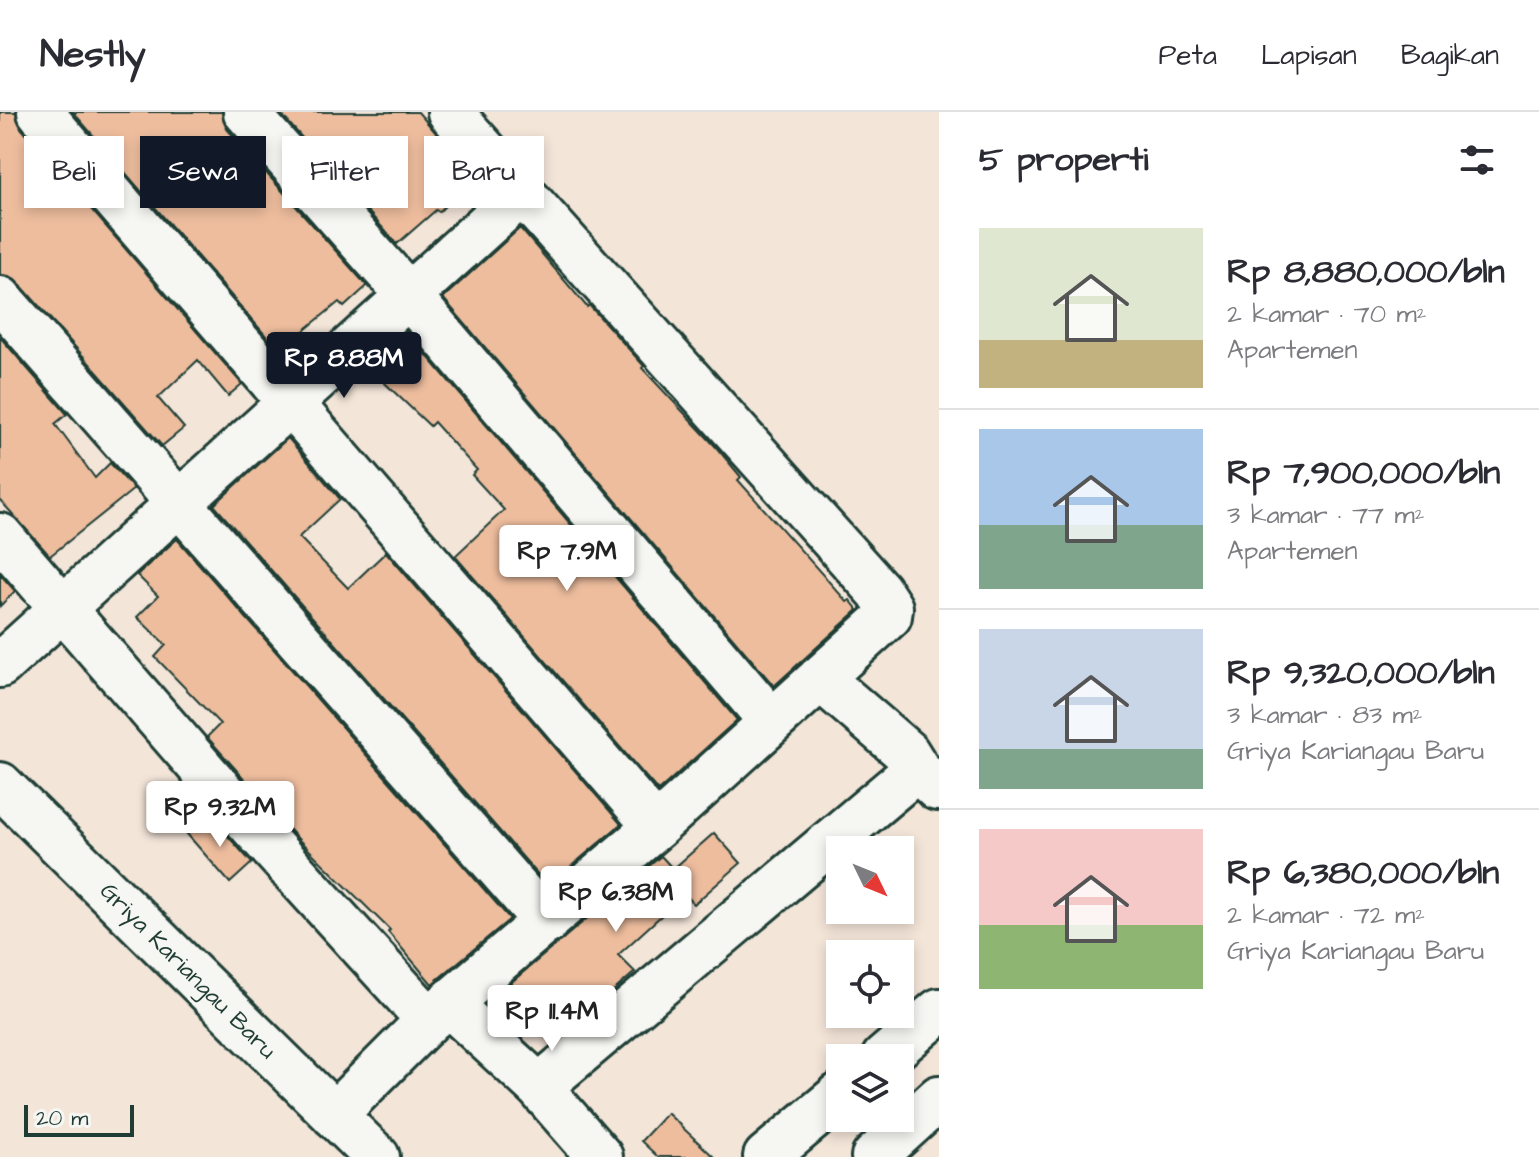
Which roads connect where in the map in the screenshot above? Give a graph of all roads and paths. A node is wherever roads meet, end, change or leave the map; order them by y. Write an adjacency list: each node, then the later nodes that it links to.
1 (40, 112): 9 (street)
2 (246, 112): 7 (street)
3 (450, 112): 4 (street)
4 (471, 136)
5 (506, 208): 7 (street)
6 (535, 208): 14 (street)
7 (409, 296): 9 (street); 15 (street)
8 (0, 299): 10 (street)
9 (291, 402): 10 (street); 18 (street)
10 (178, 504): 12 (street); 19 (street)
11 (0, 536): 12 (street)
12 (63, 608): 13 (street); 21 (street)
13 (0, 665)
14 (820, 678): 15 (street); 16 (street)
15 (772, 722): 18 (street)
16 (928, 779): 23 (street)
17 (0, 785): 26 (street, Griya Kariangau Baru)
18 (656, 827): 19 (street)
19 (546, 922): 21 (street)
20 (939, 1011): 22 (street)
21 (439, 1012): 23 (street); 26 (street)
22 (900, 1044)
23 (539, 1087): 28 (street)
24 (939, 1098): 30 (street)
25 (826, 1107): 29 (street)
26 (334, 1115): 27 (street, Griya Kariangau Baru)
27 (377, 1157)
28 (600, 1157)
29 (766, 1157)
30 (874, 1157)

